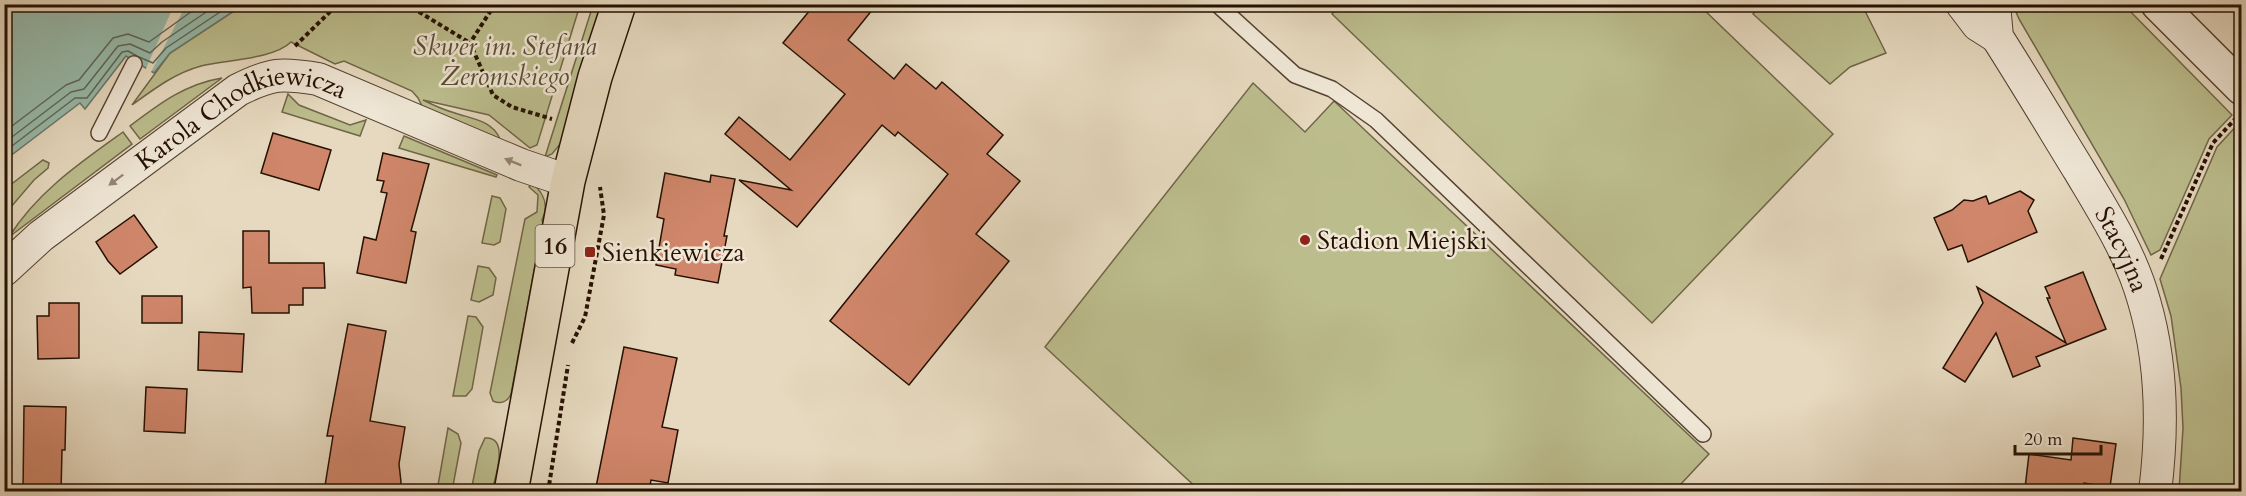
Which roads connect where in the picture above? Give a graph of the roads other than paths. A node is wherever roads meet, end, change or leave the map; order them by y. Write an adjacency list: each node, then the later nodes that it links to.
1 (619, 4): 10 (main road, 16)
2 (1217, 4): 12 (lane)
3 (1962, 4): 6 (street, Stacyjna)
4 (1994, 4): 6 (street, Stacyjna)
5 (2158, 4): 8 (street)
6 (1997, 37): 14 (street, Stacyjna)
7 (134, 64): 9 (lane)
8 (2239, 103)
9 (99, 133)
10 (584, 179): 11 (street, Karola Chodkiewicza, one-way to 11); 13 (main road, 16)
11 (4, 270)
12 (1703, 434)
13 (511, 492)
14 (2155, 492)

